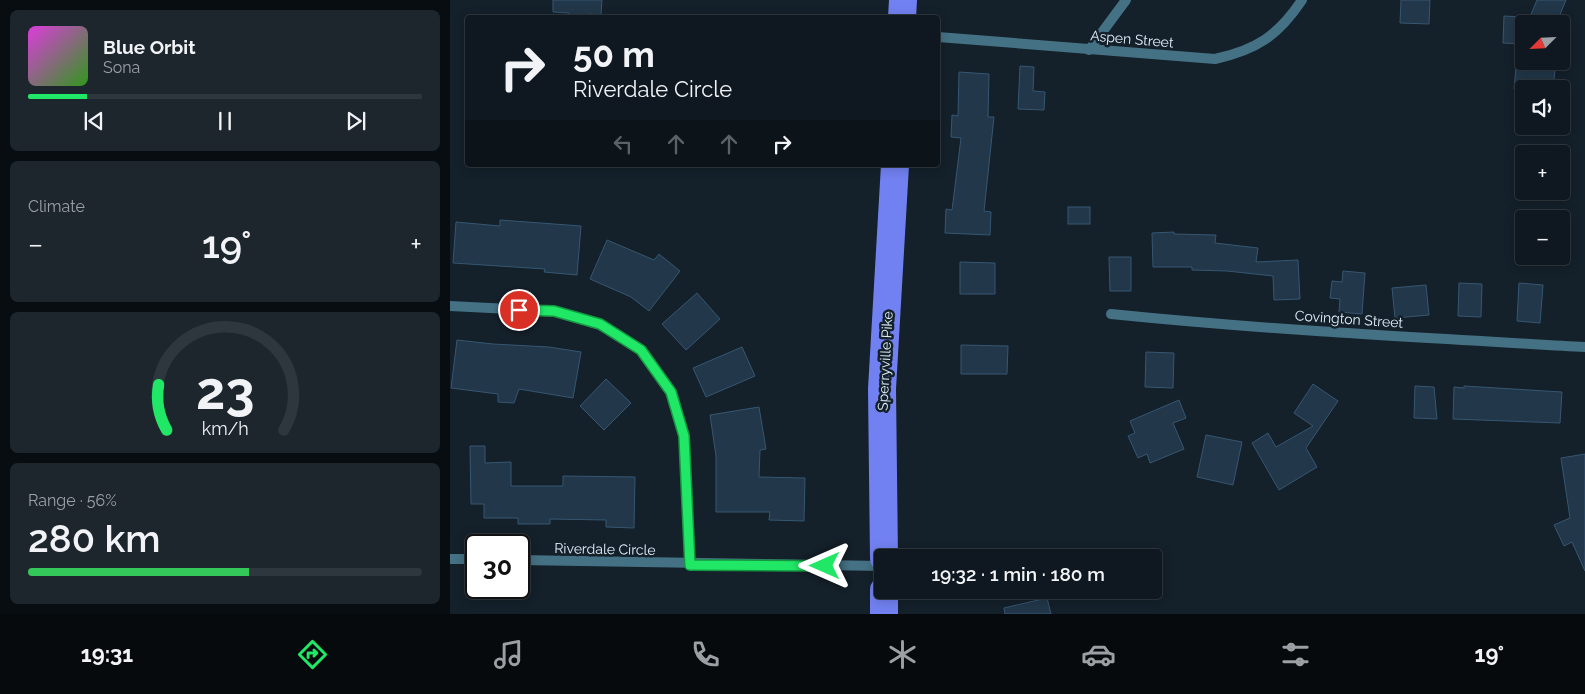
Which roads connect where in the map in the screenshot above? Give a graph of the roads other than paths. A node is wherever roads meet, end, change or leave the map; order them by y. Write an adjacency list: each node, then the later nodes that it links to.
1 (903, 0): 4 (main road)
2 (1126, 0): 6 (street)
3 (1302, 0): 6 (street, Aspen Street)
4 (902, 15)
5 (940, 38): 6 (street, Aspen Street)
6 (1089, 50)
7 (895, 167): 11 (main road, Sperryville Pike)
8 (450, 306): 15 (street)
9 (1111, 314): 10 (street, Covington Street)
10 (1585, 347)
11 (884, 549)
12 (450, 559): 13 (street)
13 (465, 560)
14 (530, 560): 15 (street, Riverdale Circle)
15 (690, 565): 16 (street, Riverdale Circle)
16 (874, 566)
17 (884, 599): 18 (main road)
18 (884, 614)

